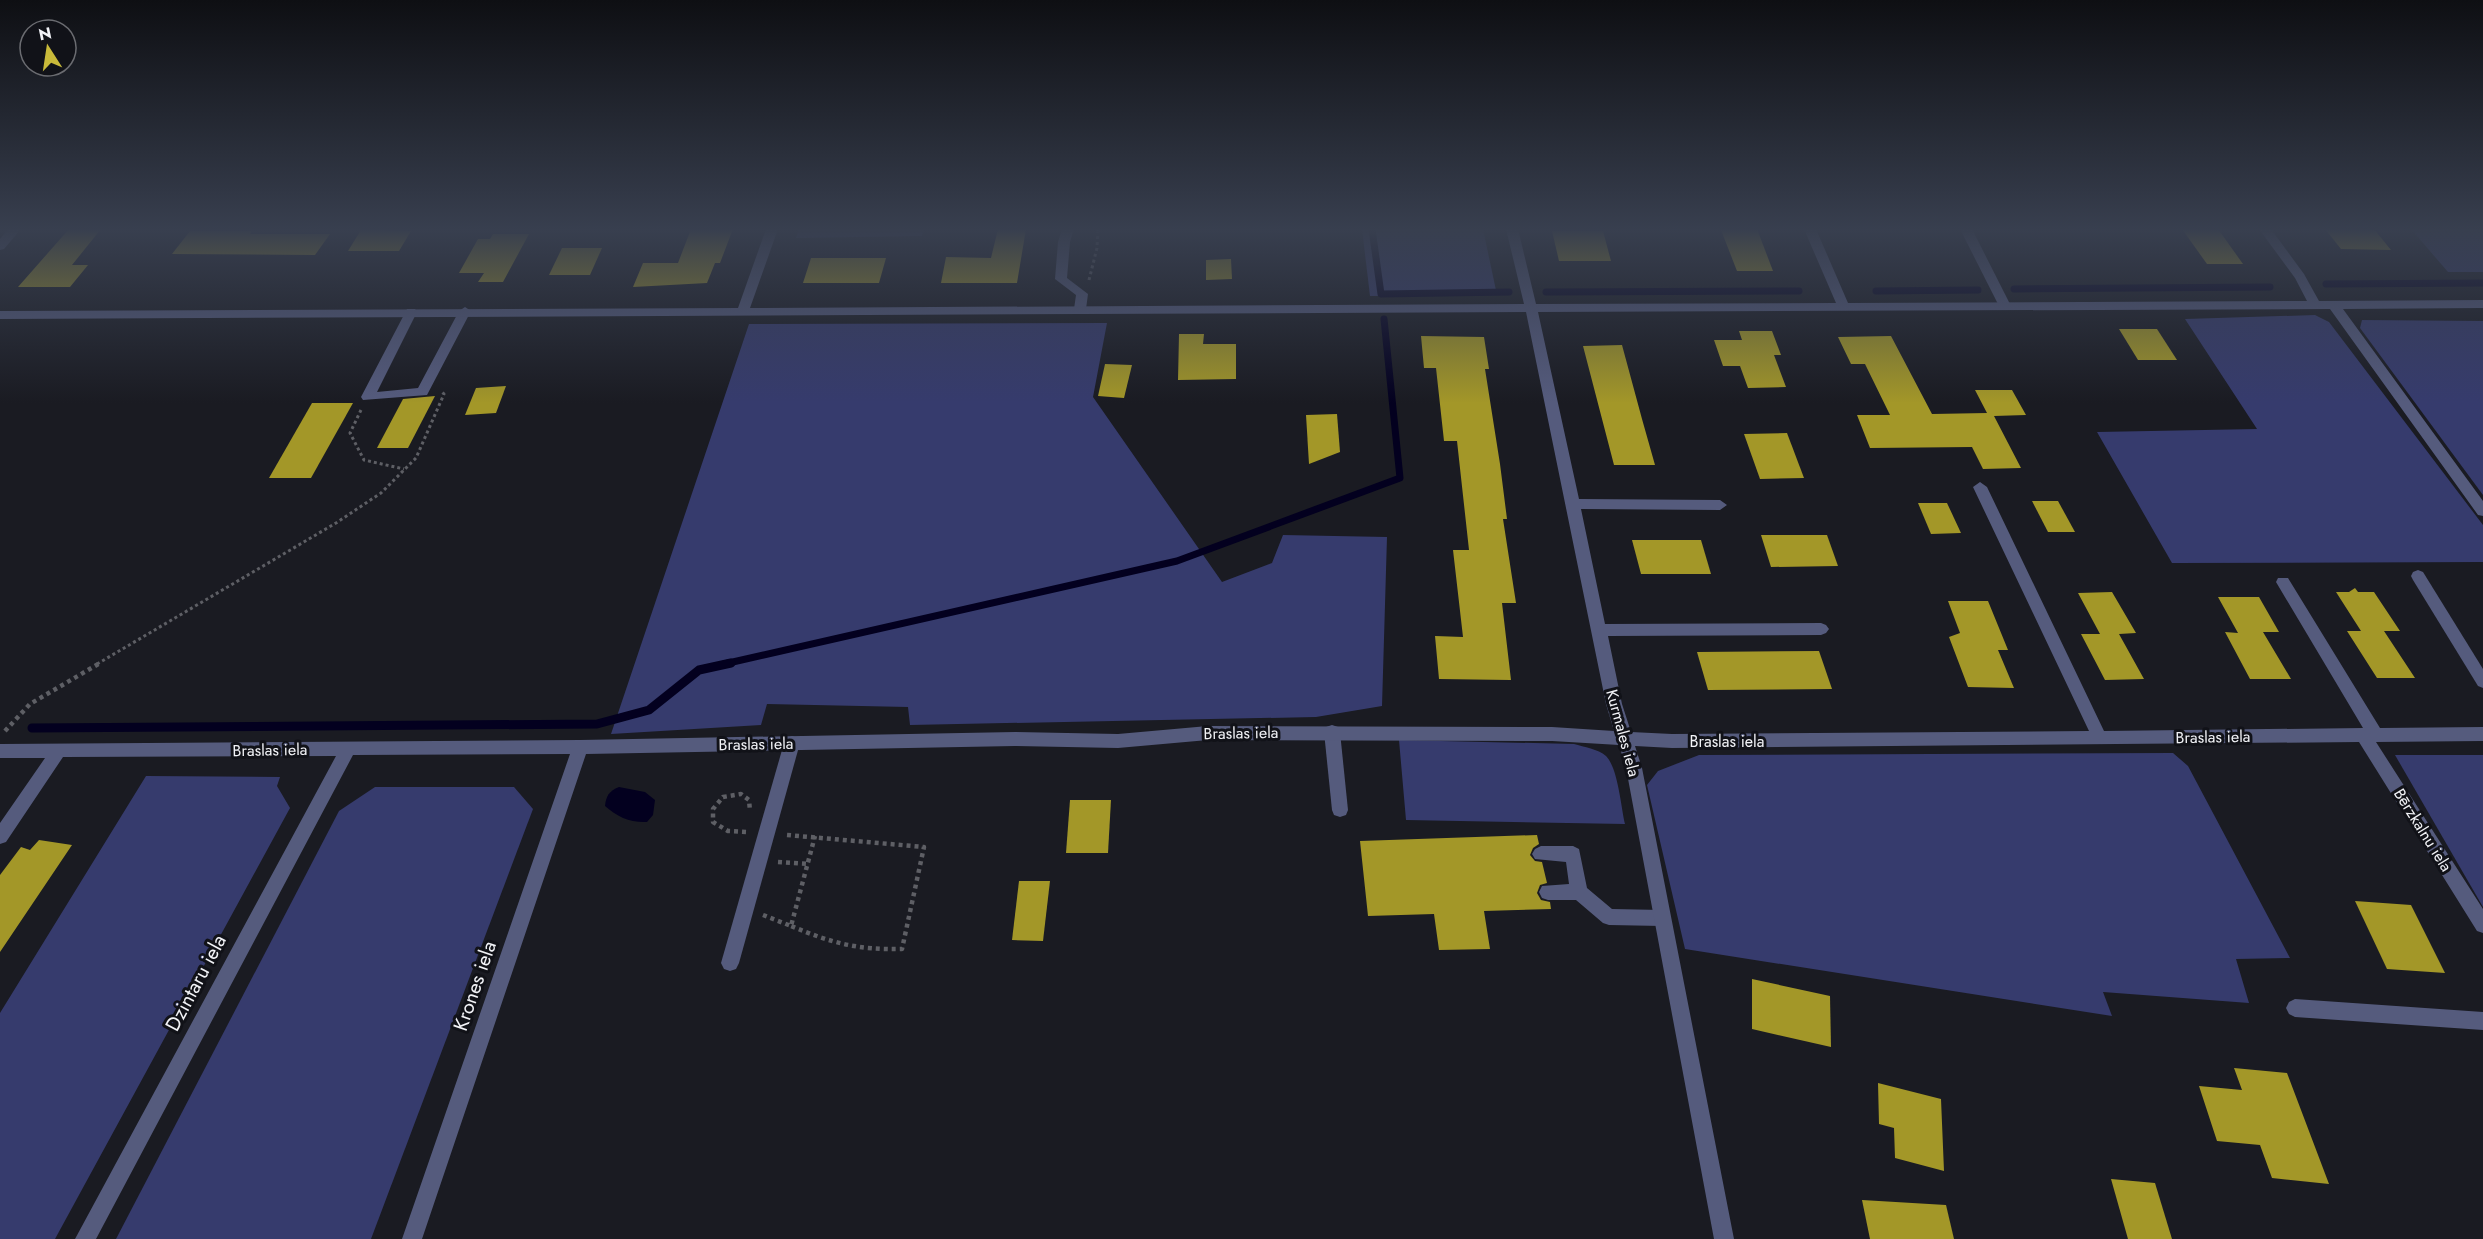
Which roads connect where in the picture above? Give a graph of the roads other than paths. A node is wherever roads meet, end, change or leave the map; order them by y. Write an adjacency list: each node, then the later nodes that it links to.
1 (752, 287): 15 (street)
2 (1072, 287): 12 (street)
3 (1526, 287): 13 (street, Kurmales iela)
4 (1836, 287): 11 (street)
5 (1995, 287): 10 (street)
6 (2305, 287): 7 (street)
7 (2315, 304): 8 (street); 10 (street)
8 (2333, 304): 9 (street); 21 (street)
9 (2483, 304)
10 (2005, 306): 11 (street)
11 (1845, 308): 13 (street)
12 (1080, 309): 13 (street); 15 (street)
13 (1531, 309): 19 (street, Kurmales iela)
14 (465, 311): 15 (street); 16 (street); 16 (street)
15 (743, 311)
16 (411, 312): 17 (street)
17 (0, 315)
18 (1980, 487): 31 (street)
19 (1572, 504): 20 (street); 25 (street, Kurmales iela)
20 (1720, 505)
21 (2483, 511)
22 (2418, 576): 26 (street)
23 (2283, 582): 29 (street, Bērzkalnu iela)
24 (1821, 629): 25 (street)
25 (1599, 630): 30 (street, Kurmales iela)
26 (2483, 682)
27 (1332, 732): 30 (street, Braslas iela); 32 (street, Braslas iela); 37 (street)
28 (2483, 734): 29 (street, Braslas iela)
29 (2370, 735): 31 (street, Braslas iela); 43 (street, Bērzkalnu iela)
30 (1625, 738): 31 (street, Braslas iela); 42 (street, Kurmales iela)
31 (2100, 738)
32 (792, 743): 33 (street, Braslas iela); 44 (street)
33 (580, 747): 34 (street, Braslas iela); 48 (street, Krones iela)
34 (348, 749): 36 (street, Braslas iela); 47 (street, Dzintaru iela)
35 (0, 752): 36 (street, Braslas iela)
36 (58, 752): 38 (street)
37 (1340, 810)
38 (0, 837)
39 (1541, 854): 41 (street)
40 (1548, 892): 41 (street)
41 (1580, 892): 42 (street)
42 (1662, 918): 49 (street, Kurmales iela)
43 (2483, 925)
44 (730, 963)
45 (2295, 1008): 46 (street)
46 (2483, 1021)
47 (85, 1239)
48 (412, 1239)
49 (1724, 1239)

